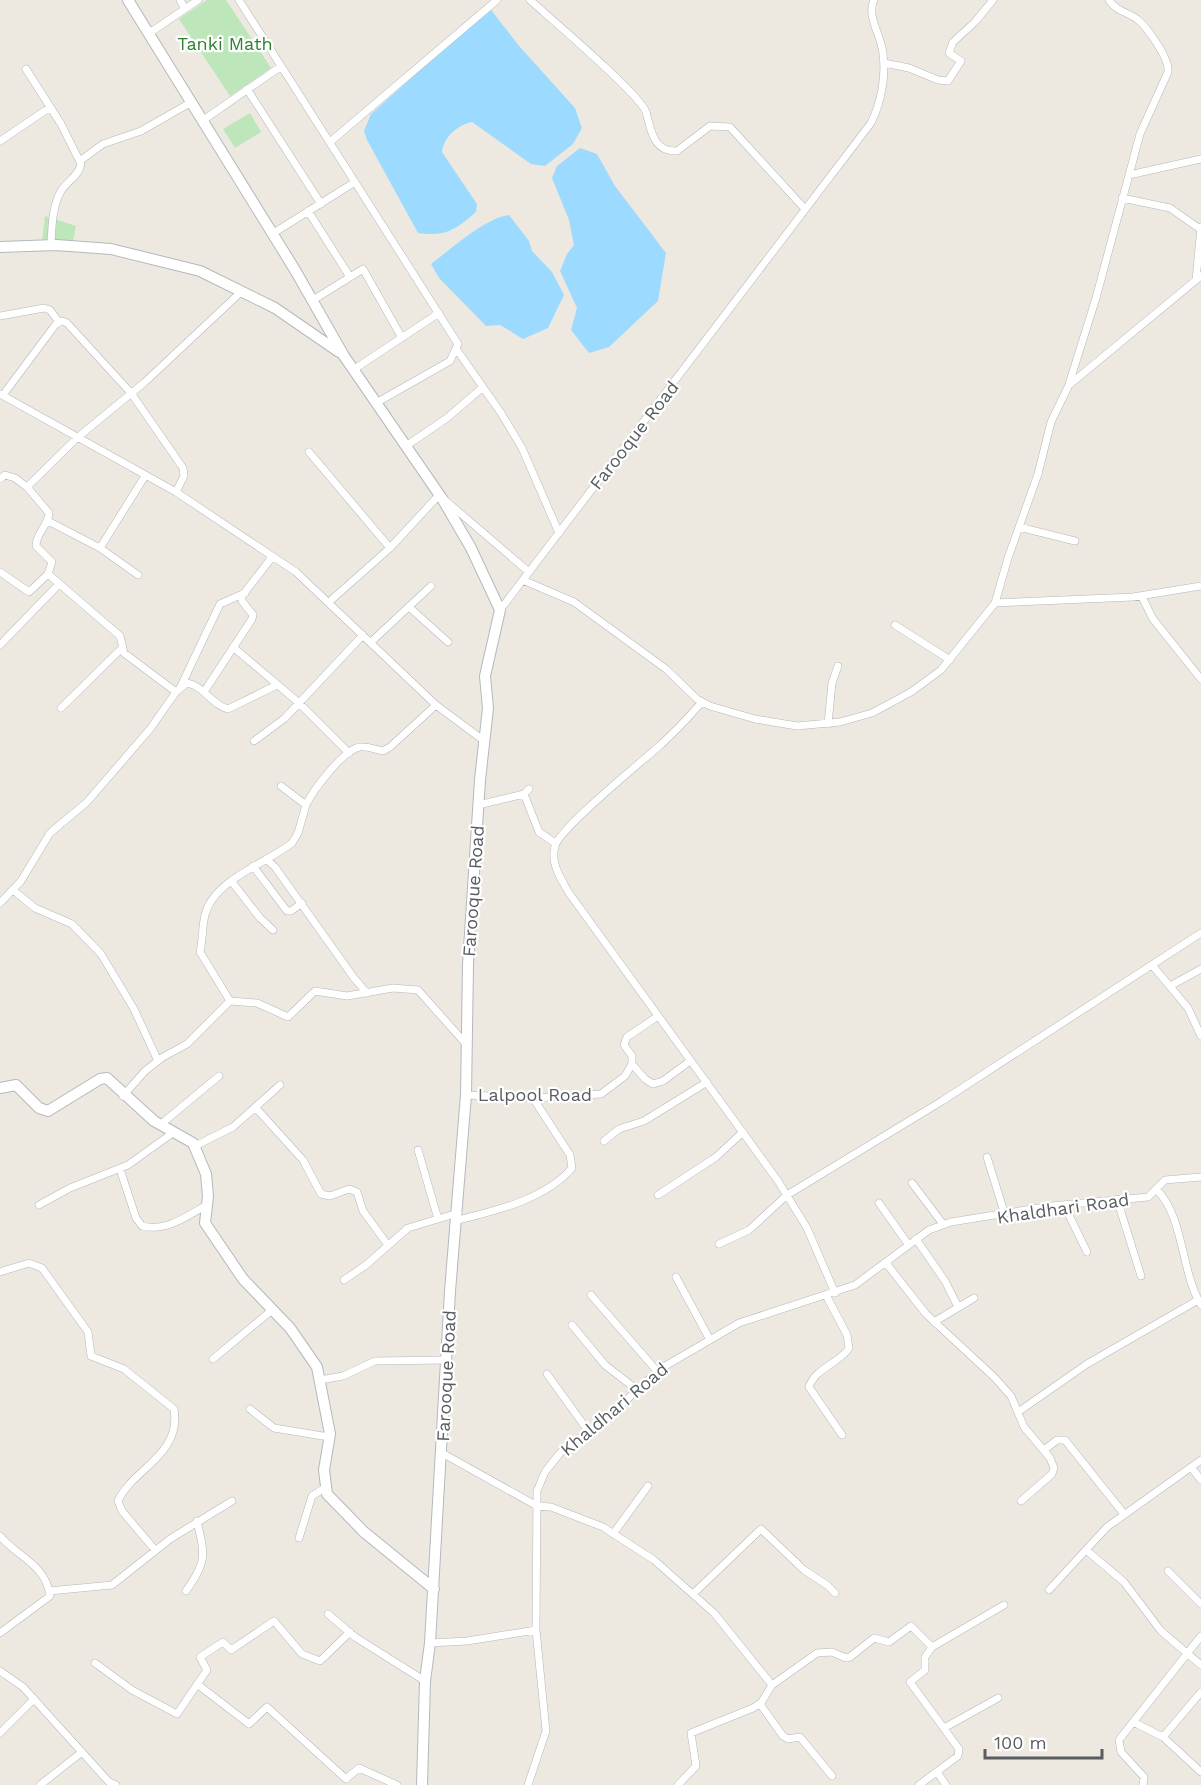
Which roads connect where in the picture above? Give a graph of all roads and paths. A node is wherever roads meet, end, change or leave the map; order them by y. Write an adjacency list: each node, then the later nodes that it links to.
1 (128, 0): 12 (main road)
2 (180, 0): 11 (street)
3 (198, 0): 11 (street)
4 (238, 0): 14 (street)
5 (497, 0): 21 (street)
6 (530, 0): 28 (street)
7 (874, 0): 13 (street, Farooque Road)
8 (993, 0): 13 (street)
9 (1100, 0): 10 (street)
10 (1107, 0): 24 (street)
11 (185, 9): 12 (street)
12 (148, 34): 17 (main road)
13 (884, 63): 28 (street, Farooque Road)
14 (280, 67): 16 (street); 21 (street)
15 (26, 69): 18 (street)
16 (247, 89): 19 (street); 27 (street)
17 (190, 104): 19 (main road); 23 (street)
18 (50, 108): 20 (street); 23 (street)
19 (202, 121): 31 (main road)
20 (0, 141)
21 (330, 142): 25 (street)
22 (1201, 159): 24 (street)
23 (81, 160): 32 (street)
24 (1129, 175): 26 (street)
25 (355, 182): 27 (street); 38 (street)
26 (1122, 198): 30 (street); 45 (street)
27 (321, 204): 29 (street)
28 (804, 208): 60 (street, Farooque Road)
29 (308, 211): 31 (street); 34 (street)
30 (1201, 228): 35 (street)
31 (272, 234): 37 (main road)
32 (51, 244): 33 (main road); 36 (main road)
33 (0, 247)
34 (350, 277): 37 (street); 41 (street)
35 (1199, 278): 45 (street)
36 (242, 291): 43 (main road); 47 (street)
37 (313, 300): 43 (main road)
38 (439, 313): 41 (street); 42 (street)
39 (0, 316): 40 (street)
40 (59, 322): 47 (street); 48 (street)
41 (402, 338): 44 (street)
42 (457, 350): 46 (street); 49 (street)
43 (344, 356): 44 (main road)
44 (353, 370): 49 (main road)
45 (1069, 385): 59 (street)
46 (483, 387): 51 (street); 60 (street)
47 (131, 393): 50 (street); 56 (street)
48 (1, 395): 50 (street)
49 (376, 403): 51 (main road)
50 (78, 437): 53 (street); 55 (street)
51 (406, 446): 57 (main road)
52 (309, 452): 63 (street)
53 (145, 476): 56 (street); 62 (street)
54 (0, 479): 55 (street)
55 (27, 487): 58 (street)
56 (176, 492): 64 (street)
57 (439, 495): 63 (street); 66 (street); 78 (main road)
58 (48, 521): 62 (street); 67 (street)
59 (1019, 527): 61 (street); 76 (street)
60 (558, 532): 66 (street, Farooque Road)
61 (1075, 541)
62 (100, 548): 68 (street)
63 (390, 548): 75 (street)
64 (272, 558): 73 (street); 75 (street)
65 (0, 572): 67 (street)
66 (529, 572): 69 (street, Farooque Road)
67 (48, 574): 70 (street)
68 (138, 575)
69 (525, 581): 78 (street, Farooque Road); 93 (street)
70 (58, 584): 83 (street); 85 (street)
71 (431, 586): 77 (street)
72 (1201, 586): 74 (street)
73 (244, 593): 84 (street); 90 (street)
74 (1142, 597): 76 (street); 88 (street)
75 (329, 602): 80 (street)
76 (995, 603): 86 (street)
77 (409, 607): 81 (street); 82 (street)
78 (500, 610): 97 (main road, Farooque Road)
79 (894, 625): 86 (street)
80 (363, 635): 81 (street); 92 (street)
81 (371, 642): 94 (street)
82 (448, 642)
83 (0, 645)
84 (233, 647): 89 (street); 91 (street)
85 (122, 648): 90 (street); 95 (street)
86 (950, 660): 96 (street)
87 (838, 666): 96 (street)
88 (1201, 679)
89 (277, 684): 91 (street); 92 (street)
90 (178, 690): 91 (street); 107 (street)
91 (204, 692)
92 (298, 702): 98 (street); 99 (street)
93 (702, 702): 96 (street); 103 (street)
94 (436, 705): 97 (street); 99 (street)
95 (61, 708)
96 (828, 724)
97 (483, 740): 102 (main road, Farooque Road)
98 (254, 741)
99 (349, 753): 101 (street)
100 (281, 786): 101 (street)
101 (306, 805): 104 (street)
102 (478, 805): 103 (street); 120 (main road, Farooque Road)
103 (555, 843): 117 (street)
104 (266, 859): 105 (street); 109 (street)
105 (253, 866): 106 (street); 109 (street)
106 (232, 882): 110 (street); 116 (street)
107 (13, 890): 108 (street); 121 (street)
108 (1, 901)
109 (302, 903): 115 (street)
110 (273, 930)
111 (1201, 933): 112 (street)
112 (1152, 965): 114 (street); 144 (street)
113 (1201, 969): 114 (street)
114 (1170, 986): 118 (street)
115 (368, 993): 116 (street); 120 (street)
116 (230, 1001): 121 (street)
117 (658, 1017): 122 (street); 123 (street)
118 (1199, 1025): 119 (street)
119 (1201, 1036)
120 (467, 1046): 128 (main road, Farooque Road)
121 (158, 1061): 129 (street)
122 (690, 1061): 123 (street); 125 (street)
123 (632, 1064): 130 (street, Lalpool Road)
124 (219, 1076): 132 (street)
125 (706, 1082): 134 (street); 135 (street)
126 (280, 1085): 131 (street)
127 (0, 1088): 129 (main road)
128 (466, 1095): 130 (street, Lalpool Road); 151 (main road, Farooque Road)
129 (123, 1096): 132 (main road)
130 (533, 1098): 151 (street)
131 (255, 1107): 136 (street); 157 (street)
132 (160, 1125): 133 (main road)
133 (174, 1132): 136 (main road); 139 (street)
134 (743, 1132): 143 (street); 144 (street)
135 (604, 1141)
136 (195, 1146): 149 (main road)
137 (418, 1150): 152 (street)
138 (987, 1157): 150 (street)
139 (120, 1169): 147 (street); 149 (street)
140 (1201, 1177): 142 (street, Khaldhari Road)
141 (912, 1183): 153 (street)
142 (1157, 1190): 145 (street, Khaldhari Road); 168 (street)
143 (658, 1195)
144 (787, 1195): 155 (street); 164 (street)
145 (1117, 1200): 148 (street, Khaldhari Road); 161 (street)
146 (879, 1203): 156 (street)
147 (39, 1205)
148 (1064, 1205): 150 (street, Khaldhari Road); 158 (street)
149 (205, 1206): 170 (main road)
150 (1005, 1215): 153 (street, Khaldhari Road)
151 (458, 1216): 152 (street); 175 (main road, Farooque Road)
152 (438, 1219): 157 (street)
153 (943, 1224): 154 (street, Khaldhari Road)
154 (916, 1239): 156 (street, Khaldhari Road); 169 (street)
155 (719, 1244)
156 (909, 1244): 159 (street, Khaldhari Road)
157 (388, 1245): 163 (street)
158 (1087, 1252)
159 (886, 1263): 164 (street, Khaldhari Road); 171 (street)
160 (0, 1272): 200 (street)
161 (1141, 1276)
162 (676, 1277): 173 (street)
163 (344, 1280)
164 (835, 1293): 166 (street, Khaldhari Road)
165 (591, 1295): 176 (street)
166 (826, 1295): 173 (street, Khaldhari Road); 183 (street)
167 (974, 1298): 169 (street)
168 (1200, 1303): 181 (street)
169 (958, 1307): 171 (street)
170 (272, 1310): 174 (street); 178 (main road)
171 (934, 1322): 181 (street)
172 (572, 1326): 179 (street)
173 (710, 1338): 176 (street, Khaldhari Road)
174 (213, 1359)
175 (447, 1360): 178 (street); 186 (main road, Farooque Road)
176 (657, 1371): 179 (street, Khaldhari Road)
177 (547, 1374): 182 (street)
178 (320, 1380): 184 (main road)
179 (636, 1389): 182 (street, Khaldhari Road)
180 (250, 1409): 184 (street)
181 (1018, 1412): 185 (street)
182 (589, 1432): 194 (street, Khaldhari Road)
183 (842, 1435)
184 (329, 1437): 191 (main road)
185 (1044, 1450): 193 (street); 195 (street)
186 (442, 1453): 194 (street); 203 (main road, Farooque Road)
187 (1201, 1460): 188 (street)
188 (1191, 1467): 189 (street); 195 (street)
189 (1201, 1480)
190 (648, 1486): 197 (street)
191 (326, 1487): 199 (street); 203 (main road)
192 (232, 1501): 196 (street)
193 (1021, 1501)
194 (537, 1506): 197 (street); 212 (street, Khaldhari Road)
195 (1124, 1514): 201 (street)
196 (197, 1521): 200 (street); 206 (street)
197 (613, 1534): 208 (street)
198 (0, 1536): 205 (street)
199 (299, 1538)
200 (155, 1550): 205 (street)
201 (1086, 1550): 204 (street); 218 (street)
202 (1168, 1570): 209 (street)
203 (434, 1589): 216 (main road, Farooque Road)
204 (1049, 1590)
205 (49, 1591): 214 (street)
206 (186, 1591)
207 (835, 1593): 208 (street)
208 (693, 1594): 224 (street)
209 (1201, 1604)
210 (1004, 1605): 217 (street)
211 (328, 1614): 213 (street)
212 (536, 1630): 216 (street); 241 (street, Khaldhari Road)
213 (350, 1632): 222 (street); 223 (street)
214 (0, 1634)
215 (1201, 1636): 218 (street)
216 (430, 1643): 222 (main road, Farooque Road)
217 (932, 1647): 224 (street); 230 (street)
218 (1187, 1653): 220 (street); 229 (street)
219 (95, 1663): 223 (street)
220 (1201, 1665)
221 (0, 1671): 227 (street)
222 (425, 1681): 240 (main road, Farooque Road)
223 (197, 1684): 239 (street)
224 (772, 1684): 228 (street)
225 (1201, 1692): 232 (street)
226 (998, 1698): 230 (street)
227 (34, 1699): 231 (street); 233 (street)
228 (760, 1704): 236 (street); 242 (street)
229 (1132, 1722): 232 (street); 245 (street)
230 (944, 1728): 234 (street)
231 (0, 1733)
232 (1163, 1737): 235 (street)
233 (82, 1752): 237 (street); 238 (street)
234 (937, 1772): 243 (street); 244 (street)
235 (1201, 1772)
236 (832, 1776)
237 (39, 1785)
238 (116, 1785)
239 (397, 1785)
240 (422, 1785)
241 (528, 1785)
242 (678, 1785)
243 (919, 1785)
244 (946, 1785)
245 (1143, 1785)

